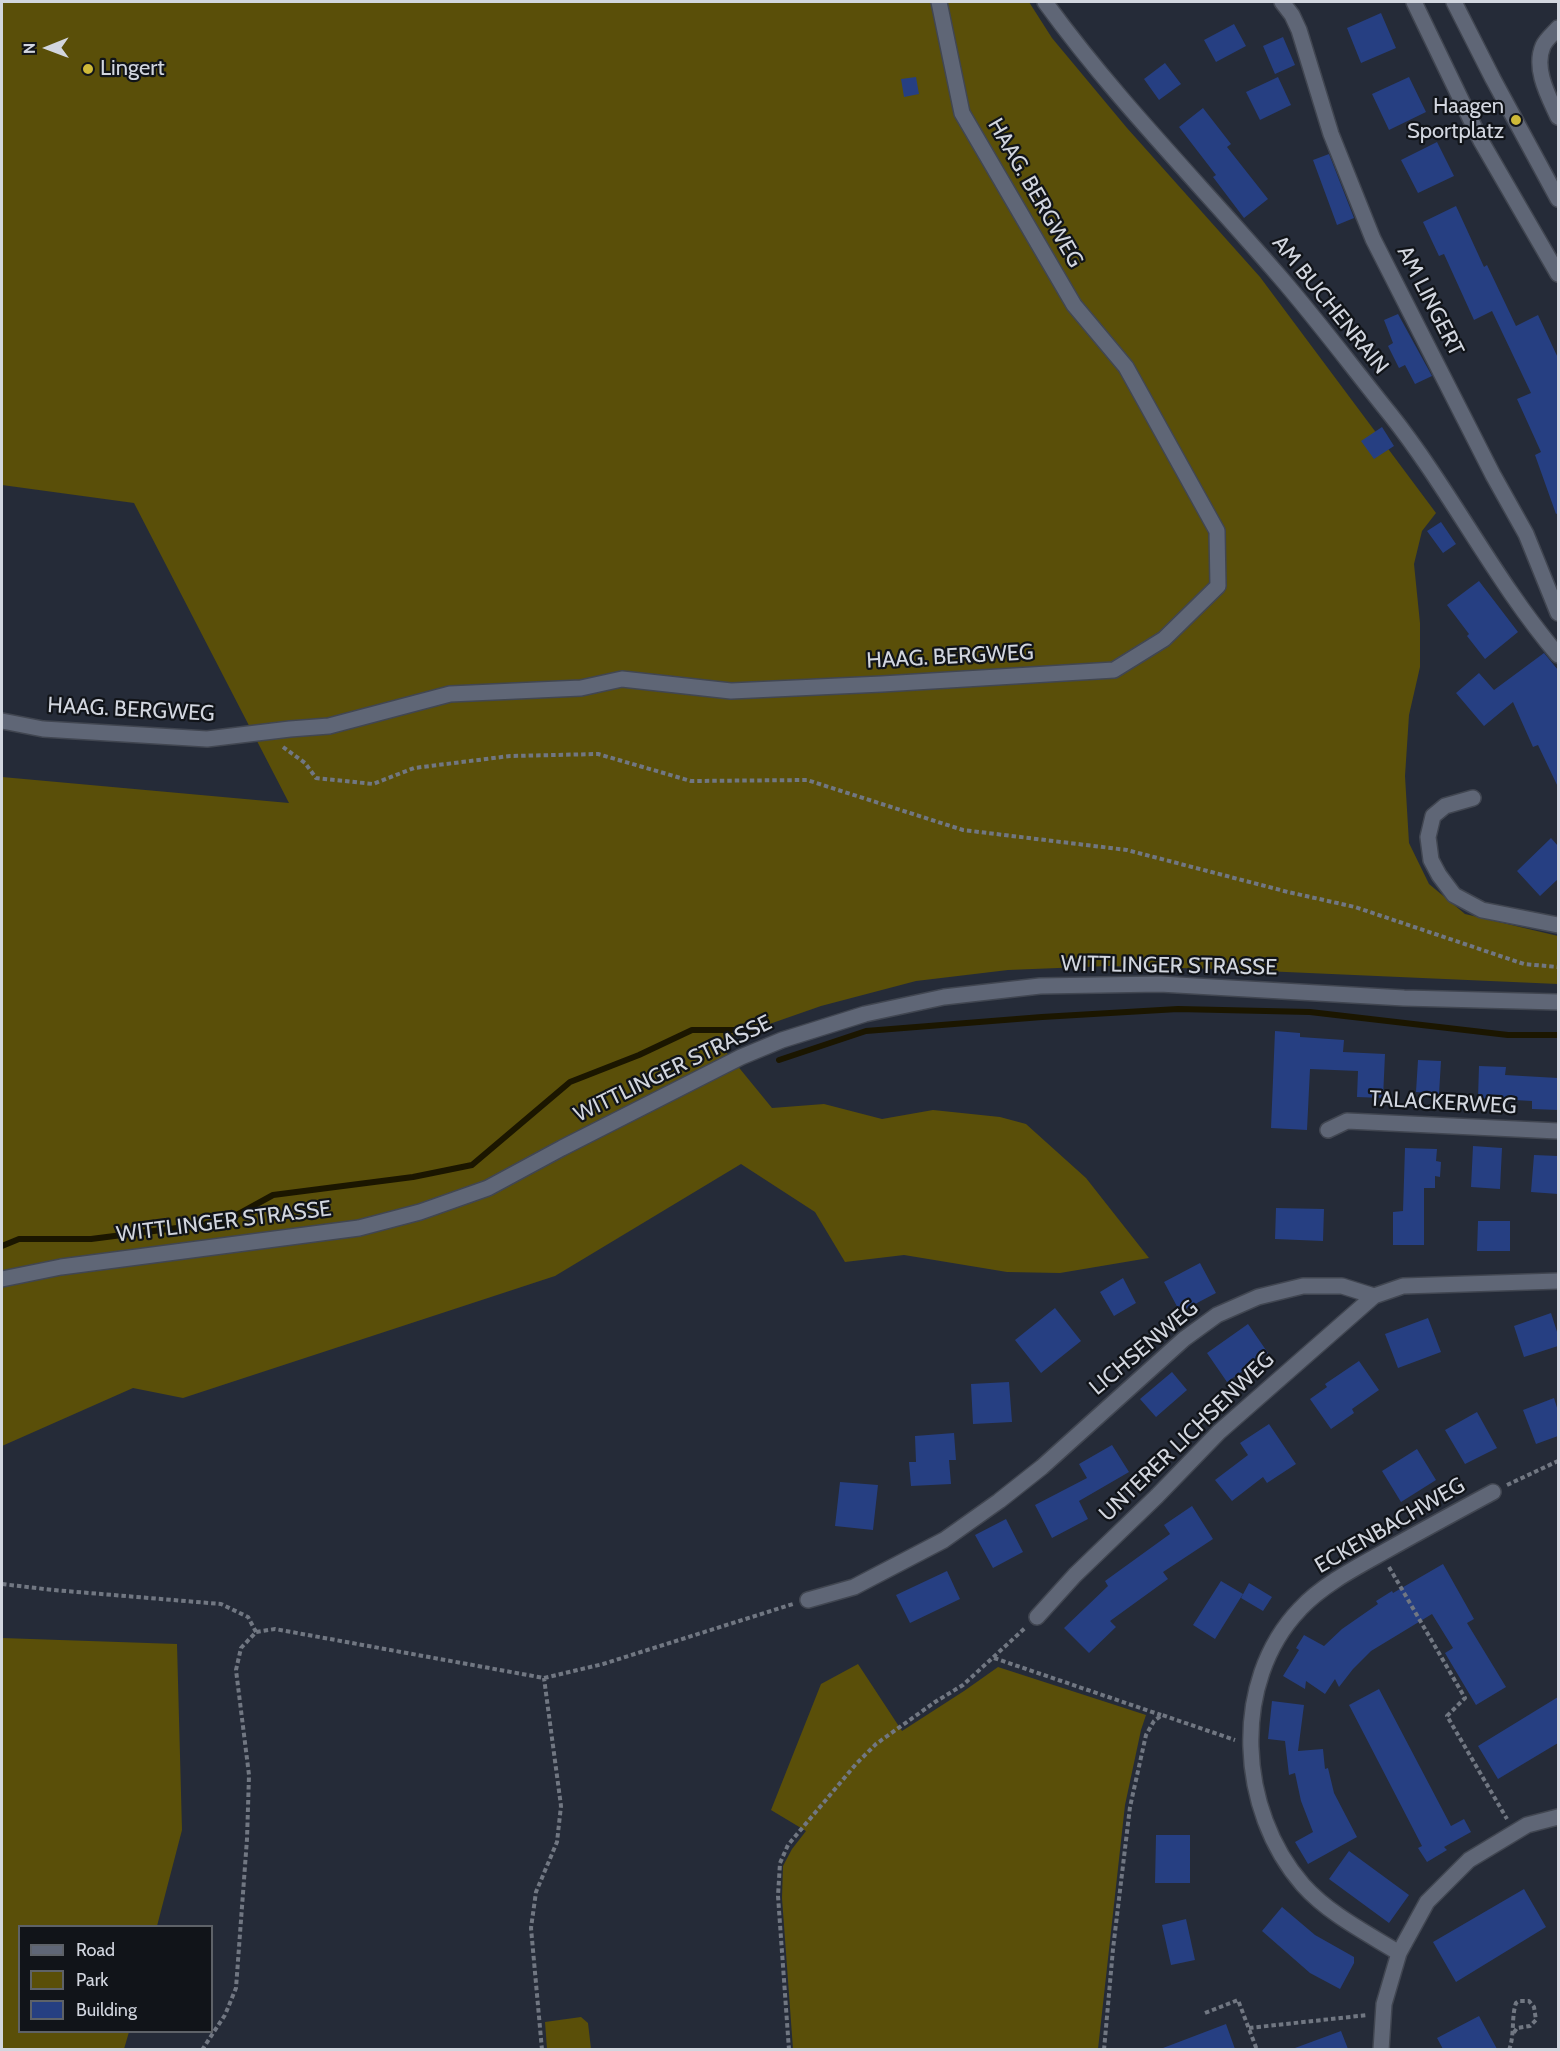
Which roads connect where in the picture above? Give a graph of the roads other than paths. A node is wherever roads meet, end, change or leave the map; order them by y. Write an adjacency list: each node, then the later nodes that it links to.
1 (939, 2): 13 (street, HAAG. BERGWEG)
2 (1045, 2): 12 (street, AM BUCHENRAIN)
3 (1282, 2): 6 (street, AM LINGERT)
4 (1414, 2): 10 (street)
5 (1454, 2): 9 (street)
6 (1292, 8): 11 (street, AM LINGERT)
7 (1558, 28): 8 (street)
8 (1558, 117)
9 (1558, 199)
10 (1558, 274)
11 (1558, 613)
12 (1558, 655)
13 (2, 721)
14 (1473, 798): 15 (street)
15 (1558, 926)
16 (1558, 1002): 19 (street, WITTLINGER STRASSE)
17 (1328, 1130): 18 (street, TALACKERWEG)
18 (1558, 1131)
19 (2, 1279)
20 (1558, 1281): 21 (street)
21 (1374, 1296): 23 (street, LICHSENWEG); 24 (street, UNTERER LICHSENWEG)
22 (1493, 1492): 26 (street, ECKENBACHWEG)
23 (808, 1600)
24 (1037, 1617)
25 (1558, 1816): 26 (street)
26 (1399, 1953): 27 (street)
27 (1381, 2049)

